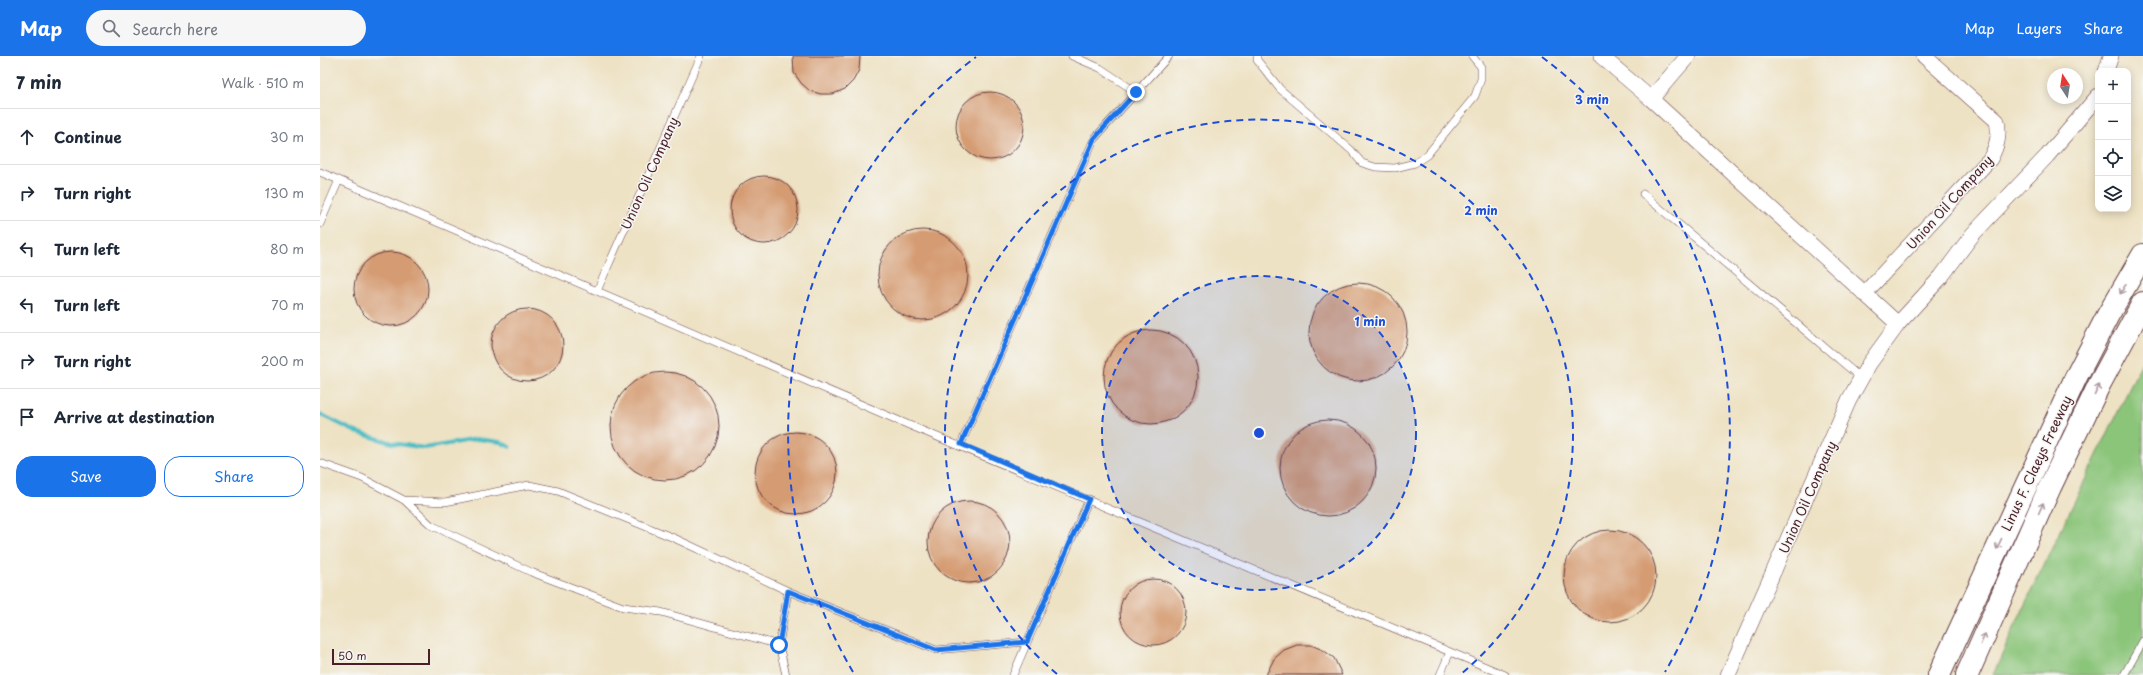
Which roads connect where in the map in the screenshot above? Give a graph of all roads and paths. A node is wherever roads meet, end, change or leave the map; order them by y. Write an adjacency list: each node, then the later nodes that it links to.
1 (701, 56): 19 (lane, Union Oil Company)
2 (1072, 56): 11 (lane)
3 (1169, 56): 11 (lane)
4 (1257, 56): 5 (lane)
5 (1472, 56)
6 (1601, 56): 12 (street)
7 (1688, 56): 12 (street)
8 (1924, 56): 20 (street, Union Oil Company)
9 (2111, 56): 10 (street)
10 (2107, 68)
11 (1136, 92): 24 (lane)
12 (1651, 99): 20 (street)
13 (2095, 100): 22 (street, Union Oil Company)
14 (320, 172): 15 (lane)
15 (339, 180): 17 (lane); 19 (lane)
16 (1643, 194): 23 (lane)
17 (320, 224)
18 (2143, 255): 38 (highway, Linus F. Claeys Freeway, one-way to 38)
19 (597, 291): 24 (lane)
20 (1864, 294): 22 (street)
21 (2143, 304): 39 (highway, Linus F. Claeys Freeway, one-way to 21)
22 (1898, 324): 23 (street, Union Oil Company)
23 (1861, 378): 37 (street, Union Oil Company)
24 (961, 444): 26 (lane)
25 (320, 463): 27 (lane)
26 (1089, 499): 30 (lane); 32 (lane)
27 (404, 500): 28 (lane); 31 (lane)
28 (788, 591): 30 (lane); 31 (lane)
29 (2143, 641): 40 (lane)
30 (1027, 642): 34 (lane)
31 (779, 645): 33 (lane)
32 (1450, 652): 35 (lane); 36 (lane)
33 (785, 675)
34 (1013, 675)
35 (1440, 675)
36 (1506, 675)
37 (1728, 675)
38 (1939, 675)
39 (1967, 675)
40 (2124, 675)

